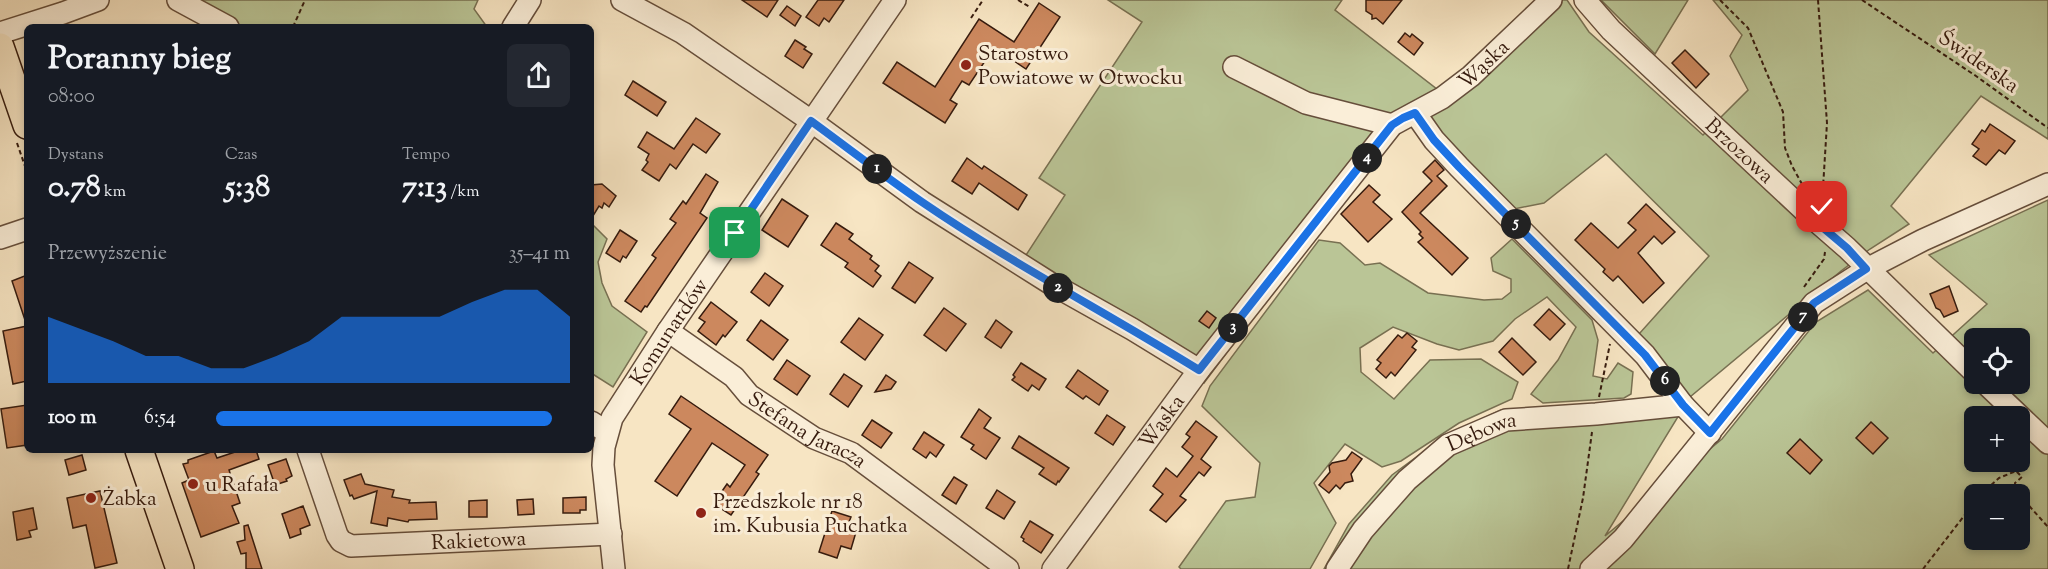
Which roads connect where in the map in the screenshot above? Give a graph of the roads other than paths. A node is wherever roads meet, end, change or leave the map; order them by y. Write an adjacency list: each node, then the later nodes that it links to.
1 (98, 0): 8 (street)
2 (178, 0): 9 (street)
3 (530, 0): 10 (street)
4 (622, 0): 17 (street)
5 (895, 0): 17 (street, Komunardów)
6 (1551, 0): 15 (street, Wąska)
7 (1585, 0): 22 (street, Brzozowa)
8 (30, 24)
9 (222, 24)
10 (515, 24)
11 (24, 26): 12 (street)
12 (0, 33)
13 (0, 47): 16 (main road)
14 (1234, 67): 18 (street)
15 (1415, 113): 18 (street, Wąska); 27 (street)
16 (24, 116)
17 (811, 121): 23 (street, Komunardów); 25 (street)
18 (1392, 125): 25 (street, Wąska)
19 (2048, 184): 22 (street)
20 (24, 230): 21 (street)
21 (0, 238)
22 (1866, 269): 24 (street, Brzozowa); 29 (street)
23 (668, 331): 28 (street, Komunardów); 36 (street, Stefana Jaracza)
24 (1964, 362)
25 (1199, 370): 37 (street, Wąska)
26 (1997, 394): 30 (street)
27 (1683, 405): 29 (street); 38 (street, Dębowa)
28 (599, 427): 33 (street, Komunardów)
29 (1710, 433): 39 (street)
30 (2048, 443)
31 (140, 453): 34 (main road)
32 (309, 453): 33 (street, Rakietowa)
33 (611, 534): 35 (street, Komunardów)
34 (180, 569)
35 (614, 569)
36 (1008, 569)
37 (1053, 569)
38 (1337, 569)
39 (1592, 569)

